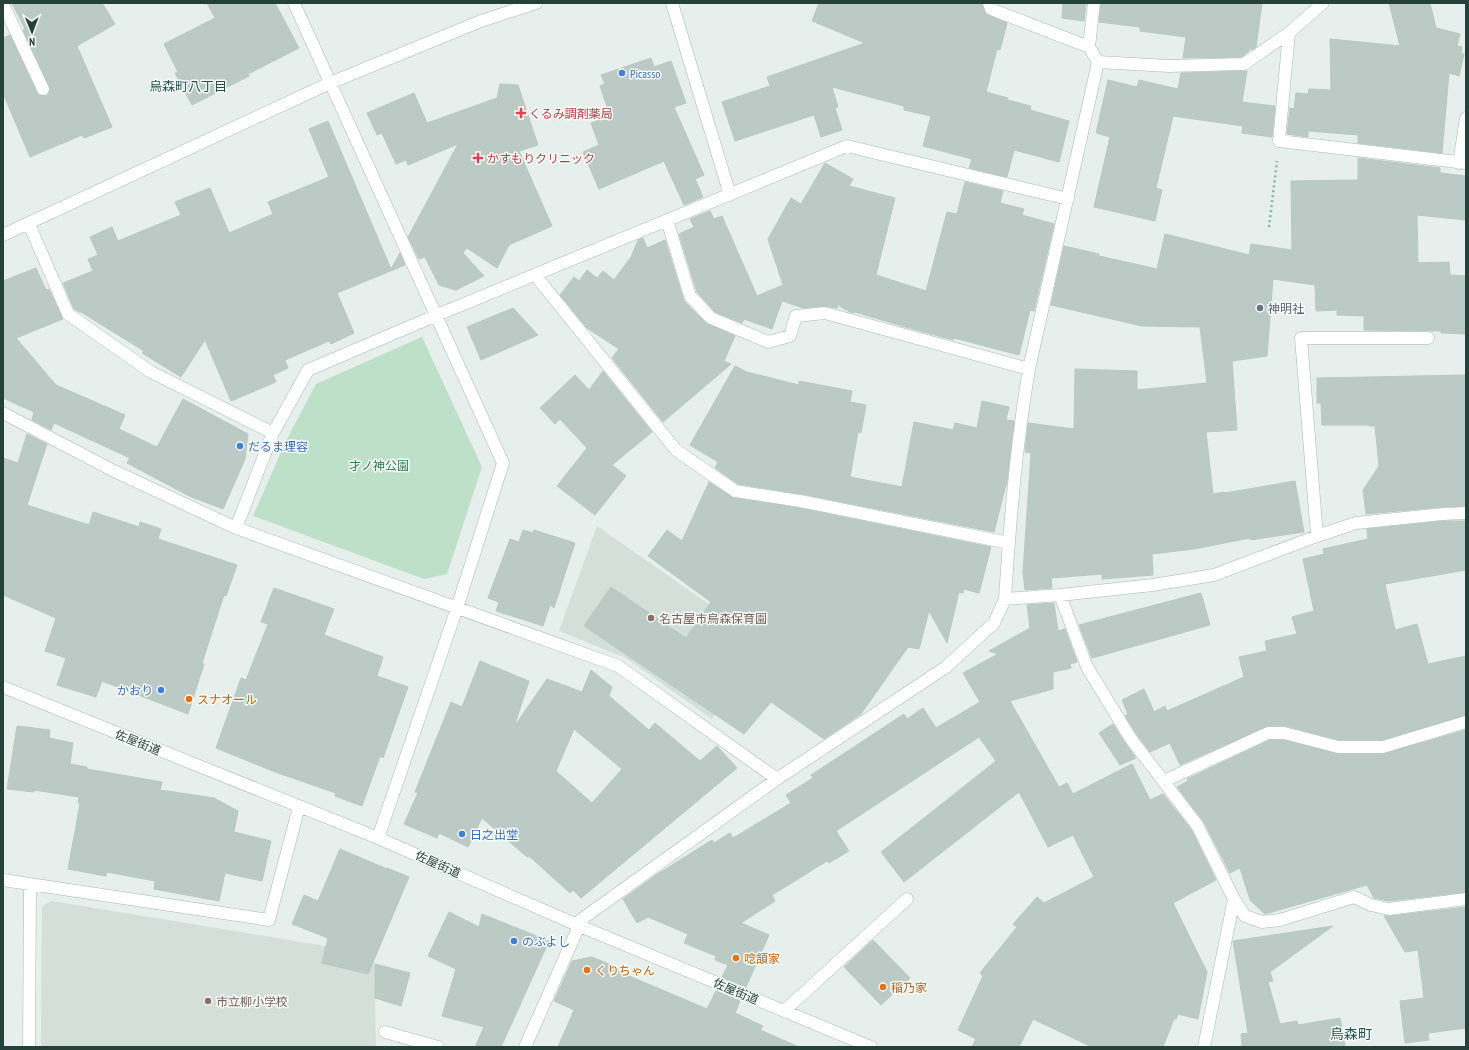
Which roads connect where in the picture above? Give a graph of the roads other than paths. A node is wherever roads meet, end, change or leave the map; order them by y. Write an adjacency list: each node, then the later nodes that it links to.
1 (294, 3): 11 (street)
2 (536, 3): 11 (street)
3 (672, 3): 15 (street)
4 (989, 3): 9 (street)
5 (1094, 3): 9 (street)
6 (1323, 3): 8 (street)
7 (3, 4): 12 (street)
8 (1289, 33): 10 (street); 14 (street)
9 (1089, 47): 10 (street)
10 (1098, 62): 16 (street)
11 (330, 83): 18 (street); 21 (street)
12 (43, 89)
13 (1466, 118): 14 (street)
14 (1463, 163)
15 (730, 194): 16 (street); 17 (street)
16 (1068, 199): 23 (street)
17 (667, 220): 20 (street); 23 (street)
18 (29, 224): 19 (street); 25 (street)
19 (3, 235)
20 (535, 275): 21 (street); 29 (street)
21 (436, 315): 25 (street); 32 (street)
22 (1428, 338): 28 (street)
23 (1029, 369): 29 (street)
24 (3, 413): 27 (street)
25 (273, 432): 27 (street)
26 (1466, 513): 28 (street)
27 (236, 528): 32 (street)
28 (1317, 536): 30 (street)
29 (1009, 543): 31 (street)
30 (1060, 596): 31 (street); 36 (street)
31 (1005, 599): 35 (street)
32 (457, 608): 35 (street); 38 (street)
33 (3, 687): 37 (street, 佐屋街道)
34 (1466, 722): 36 (street)
35 (777, 779): 44 (street)
36 (1164, 781): 42 (street)
37 (299, 808): 38 (street, 佐屋街道); 40 (street)
38 (378, 838): 44 (street, 佐屋街道)
39 (3, 880): 40 (street)
40 (30, 884): 48 (street)
41 (907, 899): 45 (street)
42 (1234, 899): 43 (street); 51 (street)
43 (1466, 899)
44 (577, 925): 45 (street, 佐屋街道); 50 (street)
45 (784, 1011): 47 (street, 佐屋街道)
46 (385, 1032): 49 (street)
47 (867, 1046)
48 (29, 1047)
49 (438, 1047)
50 (524, 1047)
51 (1204, 1047)

